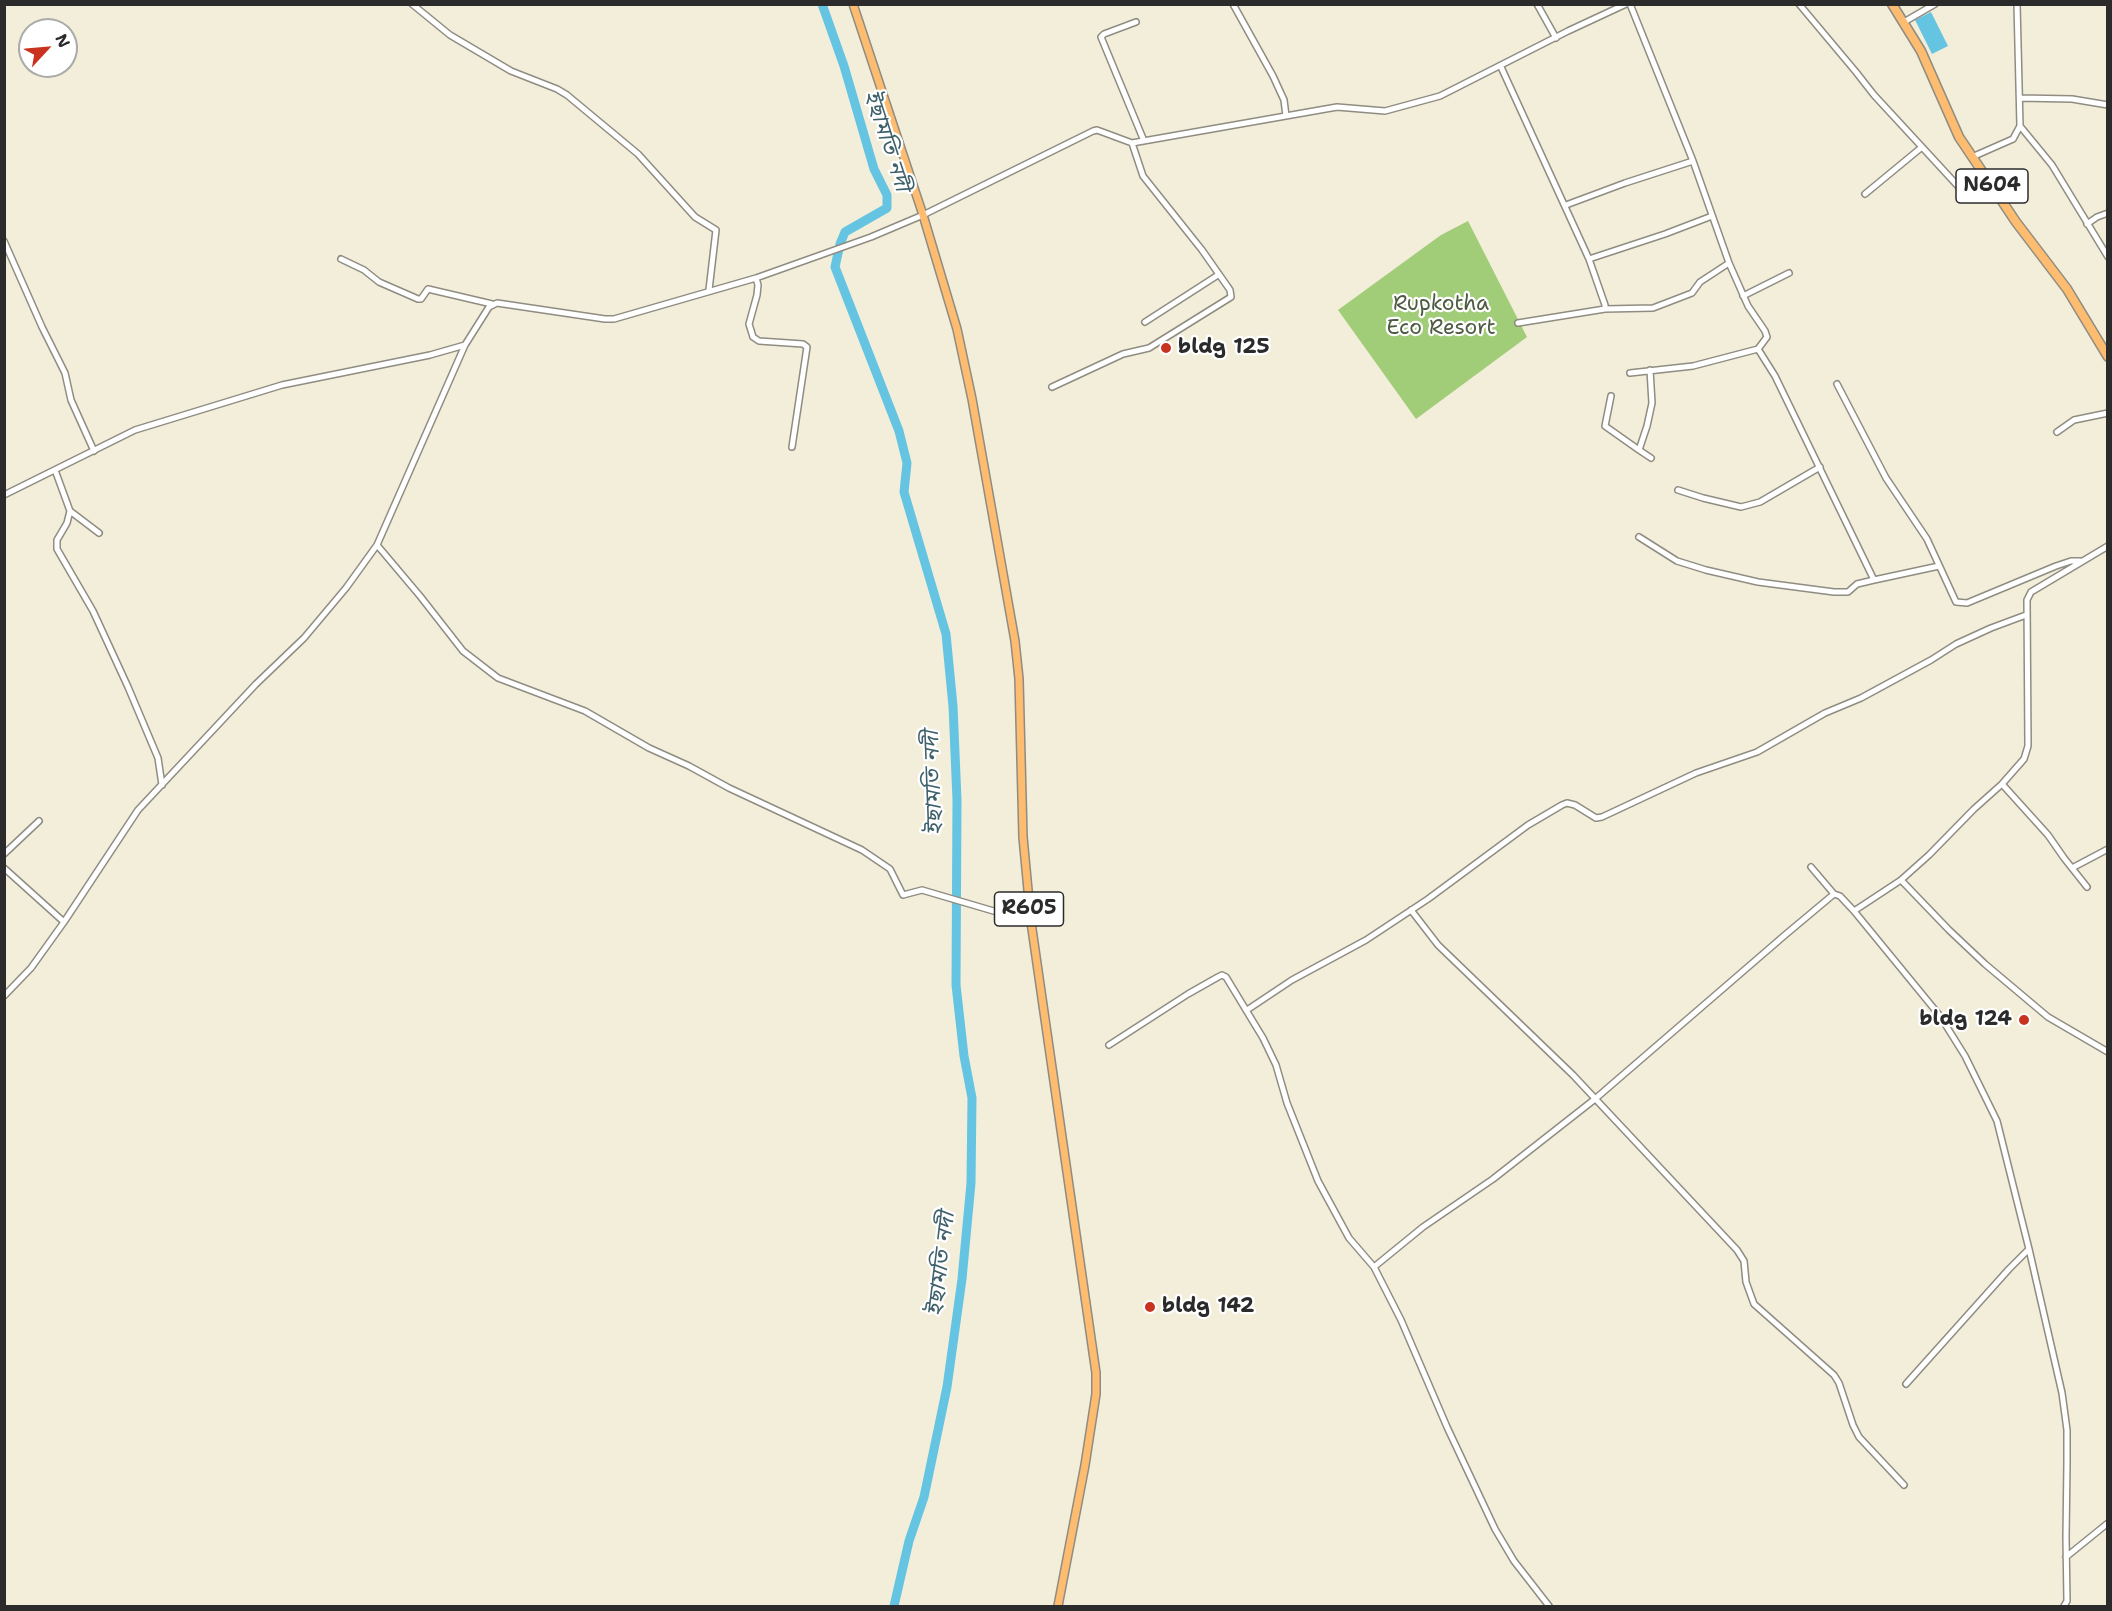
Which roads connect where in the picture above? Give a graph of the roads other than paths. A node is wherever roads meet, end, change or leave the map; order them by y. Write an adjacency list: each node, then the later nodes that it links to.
1 (412, 4): 38 (street)
2 (853, 4): 27 (main road, R605)
3 (1233, 4): 16 (street)
4 (1538, 4): 12 (street)
5 (1628, 4): 12 (street); 22 (street)
6 (1799, 4): 20 (street)
7 (1892, 4): 11 (highway, N604)
8 (1935, 4): 11 (street)
9 (2018, 4): 14 (street)
10 (1136, 22): 18 (street)
11 (1904, 22): 21 (highway, N604)
12 (1556, 38): 13 (street)
13 (1501, 67): 16 (street); 25 (street)
14 (2020, 98): 15 (street); 17 (street)
15 (2108, 105)
16 (1286, 116): 18 (street)
17 (2020, 126): 21 (street); 29 (street)
18 (1144, 141): 19 (street)
19 (1132, 143): 27 (street); 36 (street)
20 (1922, 147): 23 (street); 24 (street)
21 (1972, 157): 46 (highway, N604)
22 (1693, 161): 25 (street); 28 (street)
23 (1865, 194)
24 (1968, 197)
25 (1566, 205): 33 (street)
26 (2108, 213): 29 (street)
27 (923, 215): 37 (street); 85 (main road, R605)
28 (1712, 216): 33 (street); 34 (street)
29 (2087, 224): 31 (street)
30 (4, 241): 56 (street)
31 (2108, 257)
32 (341, 259): 40 (street)
33 (1589, 259): 41 (street)
34 (1729, 263): 39 (street); 41 (street)
35 (1789, 273): 39 (street)
36 (1218, 275): 42 (street); 50 (street)
37 (756, 278): 38 (street); 54 (street)
38 (709, 290): 40 (street)
39 (1743, 296): 45 (street)
40 (492, 304): 44 (street)
41 (1605, 309): 43 (street)
42 (1145, 322)
43 (1518, 323)
44 (465, 345): 56 (street); 65 (street)
45 (1758, 348): 47 (street); 58 (street)
46 (2108, 357)
47 (1650, 370): 48 (street); 55 (street)
48 (1630, 373)
49 (1837, 384): 68 (street)
50 (1052, 387)
51 (1611, 396): 55 (street)
52 (2108, 413): 53 (street)
53 (2057, 432)
54 (792, 447)
55 (1639, 450): 57 (street)
56 (94, 451): 59 (street)
57 (1651, 458)
58 (1820, 467): 60 (street); 69 (street)
59 (55, 470): 61 (street); 62 (street)
60 (1678, 490)
61 (4, 495)
62 (70, 511): 63 (street); 72 (street)
63 (99, 533)
64 (1639, 537): 69 (street)
65 (377, 545): 72 (street); 85 (street)
66 (2108, 546): 67 (street)
67 (2082, 561): 68 (street); 70 (street)
68 (1939, 566): 69 (street)
69 (1874, 580)
70 (2026, 615): 71 (street); 82 (street)
71 (2002, 784): 78 (street); 79 (street)
72 (162, 785): 84 (street)
73 (39, 821): 75 (street)
74 (2108, 849): 78 (street)
75 (4, 854)
76 (1811, 867): 81 (street)
77 (4, 868): 84 (street)
78 (2072, 868): 80 (street)
79 (1901, 880): 83 (street); 89 (street)
80 (2087, 887)
81 (1834, 894): 83 (street); 90 (street)
82 (1411, 910): 87 (street); 90 (street)
83 (1854, 911): 91 (street)
84 (64, 922): 86 (street)
85 (1030, 922): 97 (main road, R605)
86 (4, 996)
87 (1247, 1010): 88 (street); 92 (street)
88 (1109, 1045)
89 (2108, 1052)
90 (1596, 1099): 92 (street); 94 (street)
91 (2029, 1249): 93 (street); 96 (street)
92 (1374, 1267): 98 (street)
93 (1906, 1384)
94 (1904, 1485)
95 (2108, 1523): 96 (street)
96 (2066, 1557): 99 (street)
97 (1058, 1606)
98 (1549, 1606)
99 (2064, 1606)

